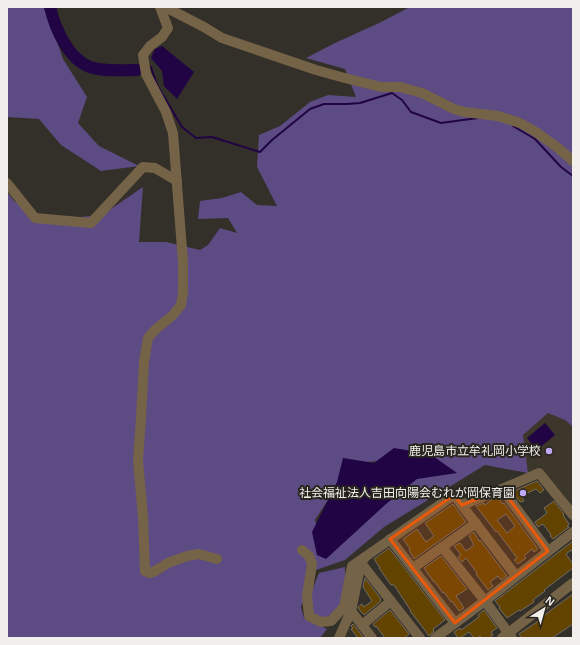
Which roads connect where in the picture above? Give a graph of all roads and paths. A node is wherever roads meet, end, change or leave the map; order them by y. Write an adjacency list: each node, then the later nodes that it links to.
1 (160, 7): 4 (street)
2 (168, 7): 3 (street)
3 (573, 161)
4 (177, 181): 5 (street); 15 (street)
5 (7, 183)
6 (502, 489): 7 (street); 8 (street); 14 (street)
7 (462, 505): 9 (street); 11 (street)
8 (573, 515)
9 (476, 523): 12 (street); 18 (street)
10 (573, 532): 14 (street)
11 (390, 539): 16 (street); 17 (street)
12 (442, 548): 17 (street); 21 (street)
13 (302, 550): 16 (street)
14 (548, 551): 18 (street)
15 (217, 559)
16 (363, 560): 20 (street); 22 (street)
17 (412, 568): 23 (street)
18 (516, 576): 21 (street)
19 (573, 583): 25 (street)
20 (391, 601): 24 (street); 28 (street)
21 (485, 601): 23 (street); 25 (street)
22 (351, 611): 24 (street); 26 (street)
23 (455, 623): 29 (street)
24 (362, 625): 27 (street)
25 (507, 636)
26 (339, 638)
27 (372, 638)
28 (420, 638)
29 (435, 638)

